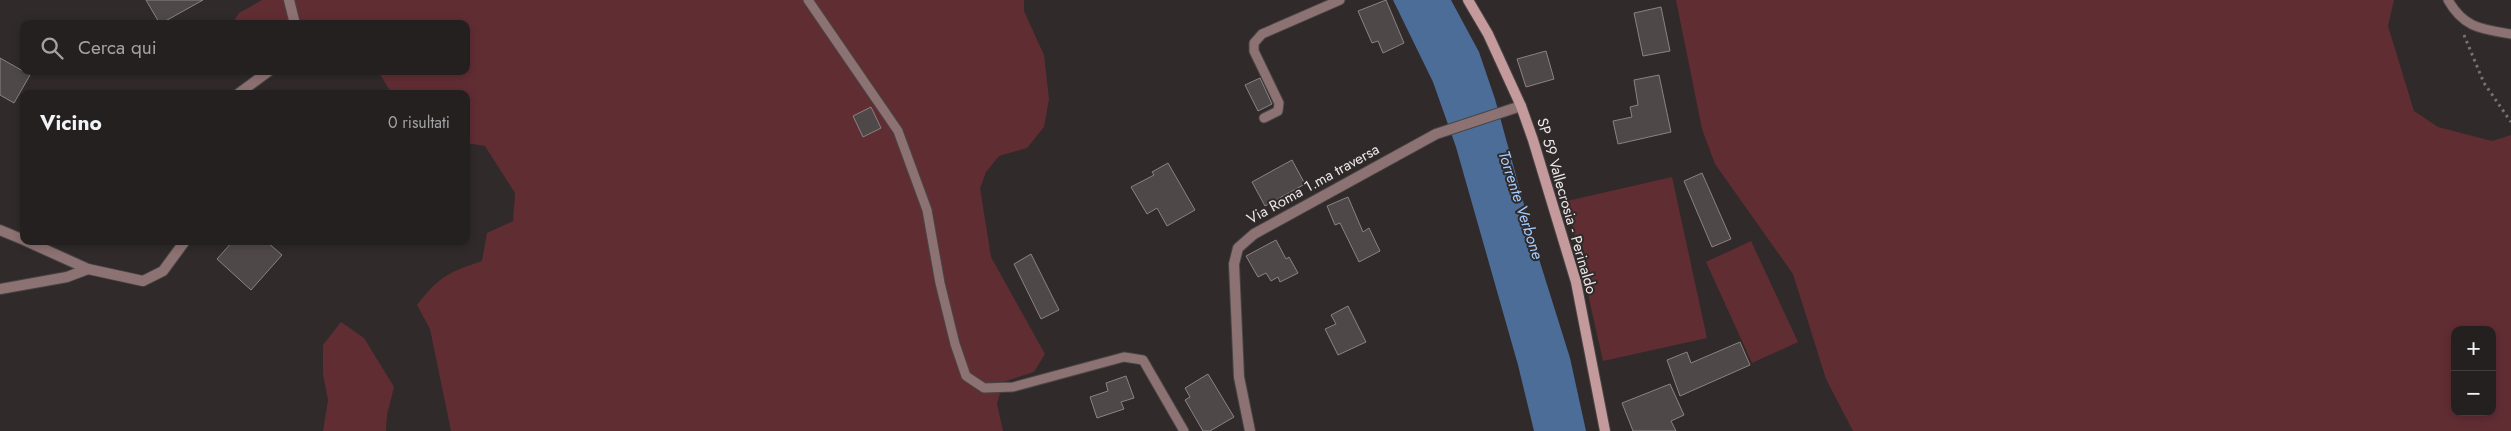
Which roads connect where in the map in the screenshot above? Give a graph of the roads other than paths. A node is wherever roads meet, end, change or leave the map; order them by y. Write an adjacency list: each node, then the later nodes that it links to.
1 (288, 0): 6 (street)
2 (808, 0): 19 (lane)
3 (1340, 0): 11 (lane)
4 (1468, 0): 10 (main road, SP 59 Vallecrosia - Perinaldo)
5 (2448, 0): 7 (lane)
6 (294, 20)
7 (2511, 34)
8 (264, 75): 9 (street)
9 (244, 90)
10 (1522, 106): 18 (street, Via Roma 1.ma traversa); 20 (main road, SP 59 Vallecrosia - Perinaldo)
11 (1264, 118)
12 (0, 230): 13 (street)
13 (20, 239)
14 (34, 245): 16 (street)
15 (182, 245): 16 (street)
16 (88, 269): 17 (street)
17 (0, 289)
18 (1248, 429)
19 (1184, 431)
20 (1605, 431)

